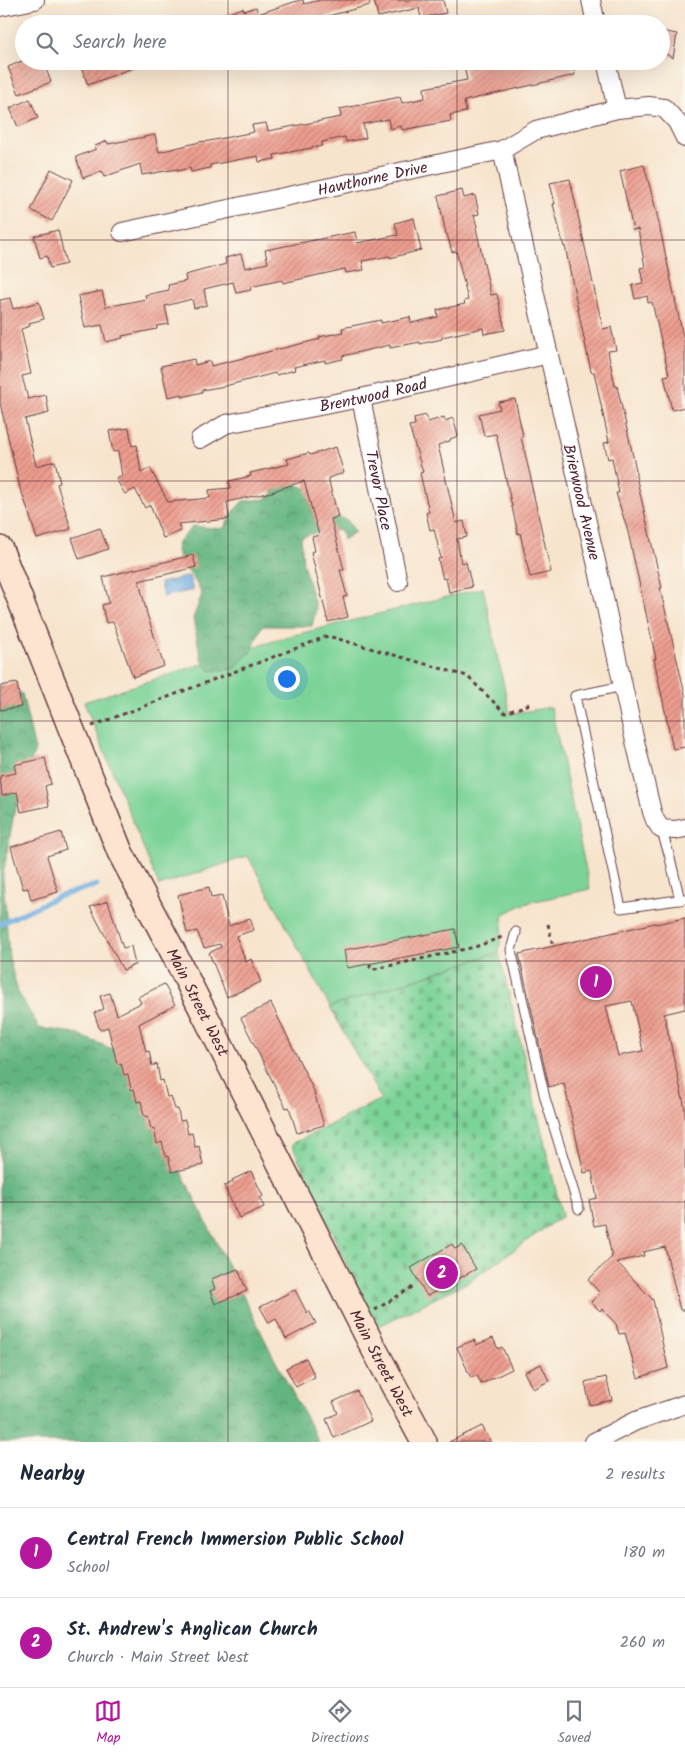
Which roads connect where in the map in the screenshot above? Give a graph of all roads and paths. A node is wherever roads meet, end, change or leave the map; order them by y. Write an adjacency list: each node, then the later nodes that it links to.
1 (35, 0): 3 (street)
2 (591, 0): 4 (street)
3 (0, 7)
4 (594, 15)
5 (608, 70): 6 (street)
6 (617, 109): 7 (street, Hawthorne Drive); 8 (street, Hawthorne Drive)
7 (685, 138)
8 (502, 150): 9 (street, Hawthorne Drive); 10 (street, Brierwood Avenue)
9 (122, 232)
10 (549, 354): 11 (street, Brentwood Road); 15 (street, Brierwood Avenue)
11 (361, 398): 12 (street, Brentwood Road); 14 (street, Trevor Place)
12 (200, 439)
13 (0, 548): 31 (main road, Main Street West)
14 (398, 582)
15 (624, 686): 19 (street, Brierwood Avenue); 20 (lane)
16 (530, 704): 17 (path)
17 (89, 727)
18 (685, 828): 19 (street)
19 (661, 829): 20 (lane)
20 (683, 899)
21 (548, 924): 23 (path)
22 (516, 932): 25 (path); 27 (lane)
23 (553, 946)
24 (414, 955): 25 (path)
25 (412, 961): 26 (path)
26 (370, 964)
27 (579, 1209)
28 (414, 1286): 29 (path)
29 (370, 1312)
30 (685, 1404): 32 (street)
31 (424, 1442)
32 (594, 1442)

